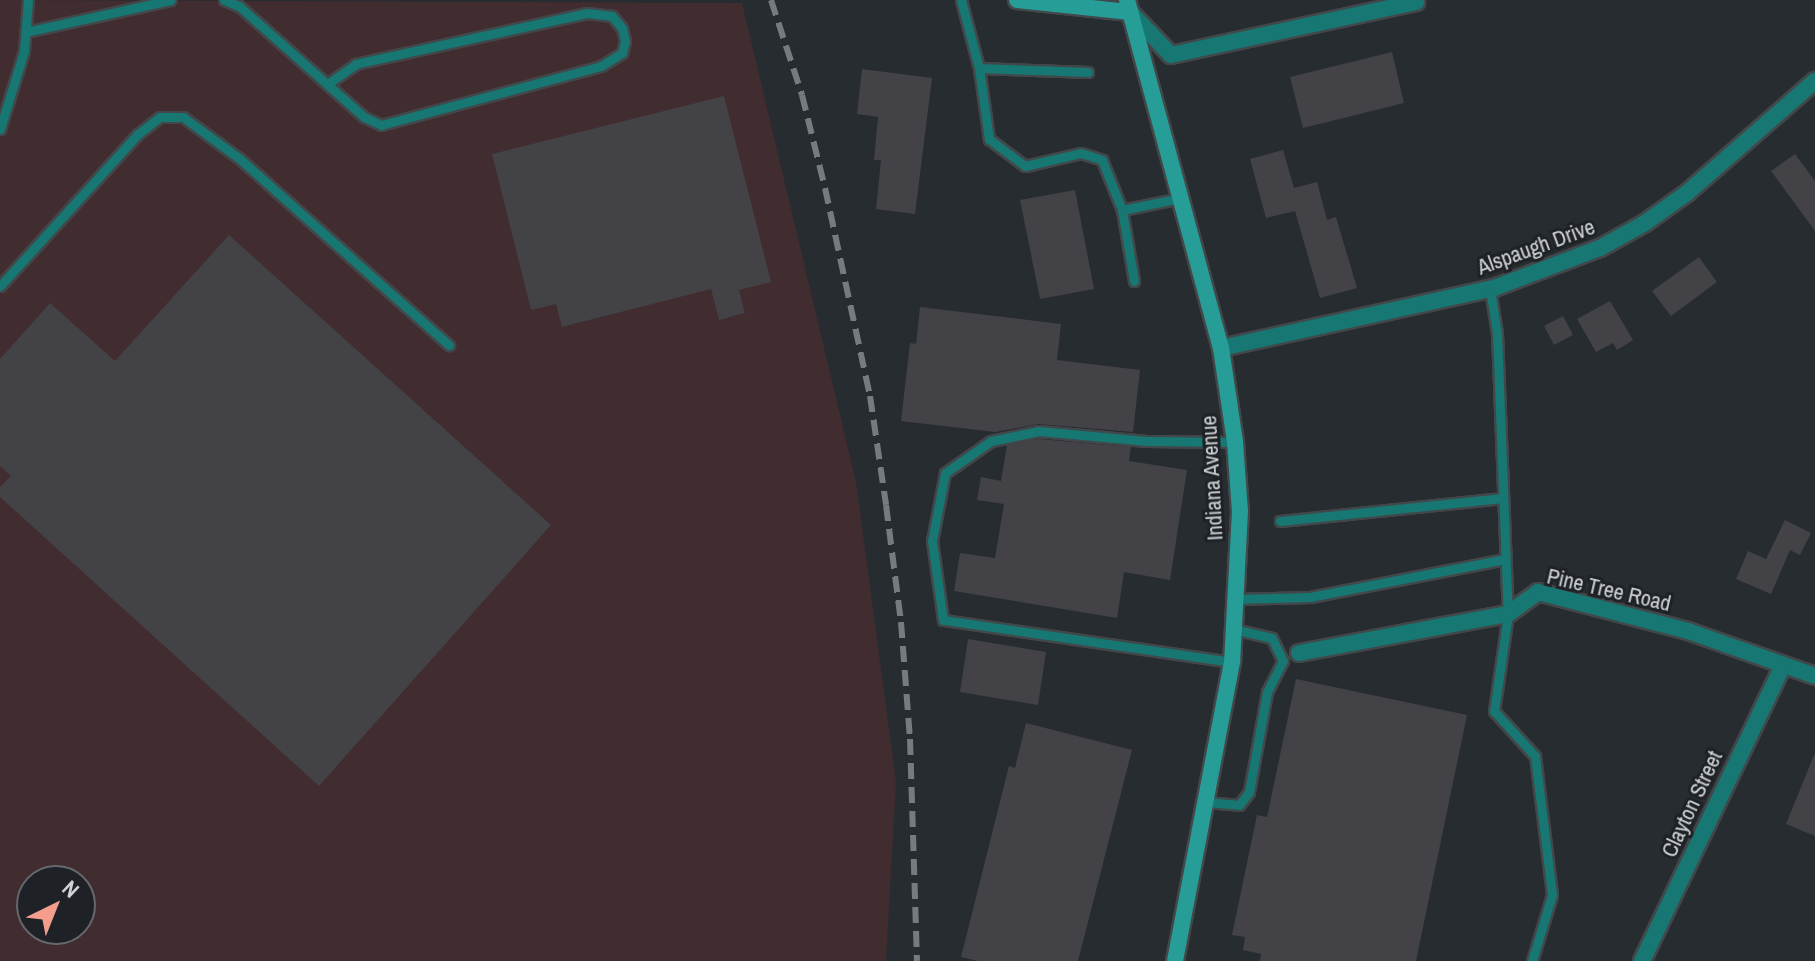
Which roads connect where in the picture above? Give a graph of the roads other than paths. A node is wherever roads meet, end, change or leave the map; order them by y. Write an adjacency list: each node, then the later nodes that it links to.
1 (28, 0): 8 (lane)
2 (170, 0): 8 (lane)
3 (224, 0): 12 (lane)
4 (961, 0): 9 (lane)
5 (1017, 0): 7 (main road)
6 (1416, 2): 7 (street)
7 (1129, 6): 14 (main road, Indiana Avenue)
8 (26, 32): 13 (lane)
9 (979, 68): 10 (lane); 15 (lane)
10 (1088, 72)
11 (1815, 81): 18 (street, Alspaugh Drive)
12 (327, 84): 12 (lane)
13 (0, 129)
14 (1180, 198): 15 (lane); 20 (main road, Indiana Avenue)
15 (1122, 210): 16 (lane)
16 (1134, 281)
17 (0, 286): 19 (lane)
18 (1490, 289): 20 (street, Alspaugh Drive); 22 (lane)
19 (449, 345)
20 (1221, 348): 21 (main road, Indiana Avenue)
21 (1235, 442): 25 (main road, Indiana Avenue); 29 (lane)
22 (1501, 498): 23 (lane); 24 (lane)
23 (1280, 521)
24 (1505, 559): 25 (lane); 26 (lane)
25 (1236, 599): 27 (main road, Indiana Avenue)
26 (1508, 614): 28 (street, Pine Tree Road); 30 (street, Pine Tree Road); 34 (lane)
27 (1234, 629): 29 (main road, Indiana Avenue); 32 (lane)
28 (1299, 653)
29 (1232, 662): 32 (main road, Indiana Avenue)
30 (1783, 666): 31 (street, Pine Tree Road); 35 (street, Clayton Street)
31 (1815, 676)
32 (1206, 802): 33 (main road, Indiana Avenue)
33 (1175, 961)
34 (1532, 961)
35 (1642, 961)

